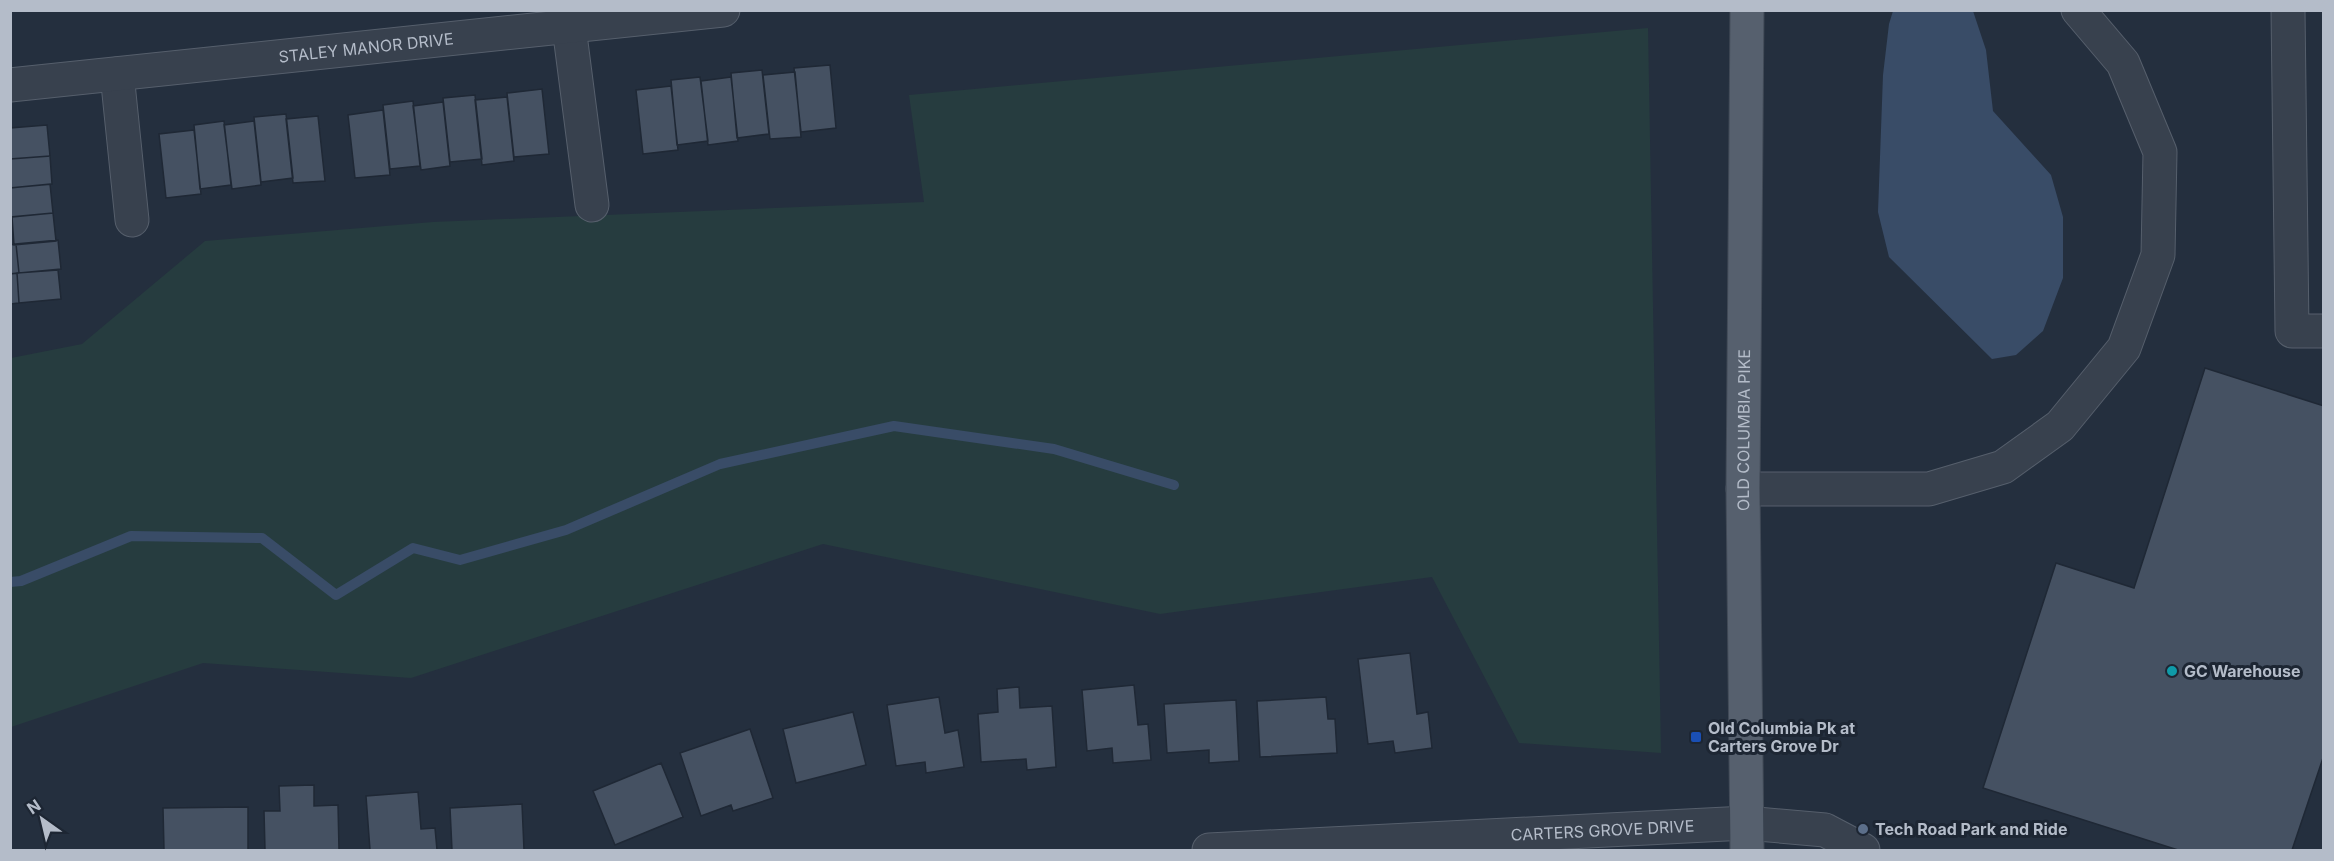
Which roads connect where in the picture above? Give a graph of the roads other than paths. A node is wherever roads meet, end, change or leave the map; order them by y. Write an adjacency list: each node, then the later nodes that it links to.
1 (723, 10): 5 (street, STALEY MANOR DRIVE)
2 (1747, 10): 11 (main road, OLD COLUMBIA PIKE)
3 (2078, 10): 11 (street)
4 (2288, 10): 10 (street)
5 (569, 27): 6 (street, STALEY MANOR DRIVE); 8 (street)
6 (117, 74): 7 (street, STALEY MANOR DRIVE); 9 (street)
7 (10, 85)
8 (592, 205)
9 (132, 220)
10 (2324, 331)
11 (1743, 489): 12 (main road, OLD COLUMBIA PIKE)
12 (1746, 837): 13 (street, CARTERS GROVE DRIVE); 14 (street, CARTERS GROVE DRIVE)
13 (1209, 850)
14 (1863, 850)

